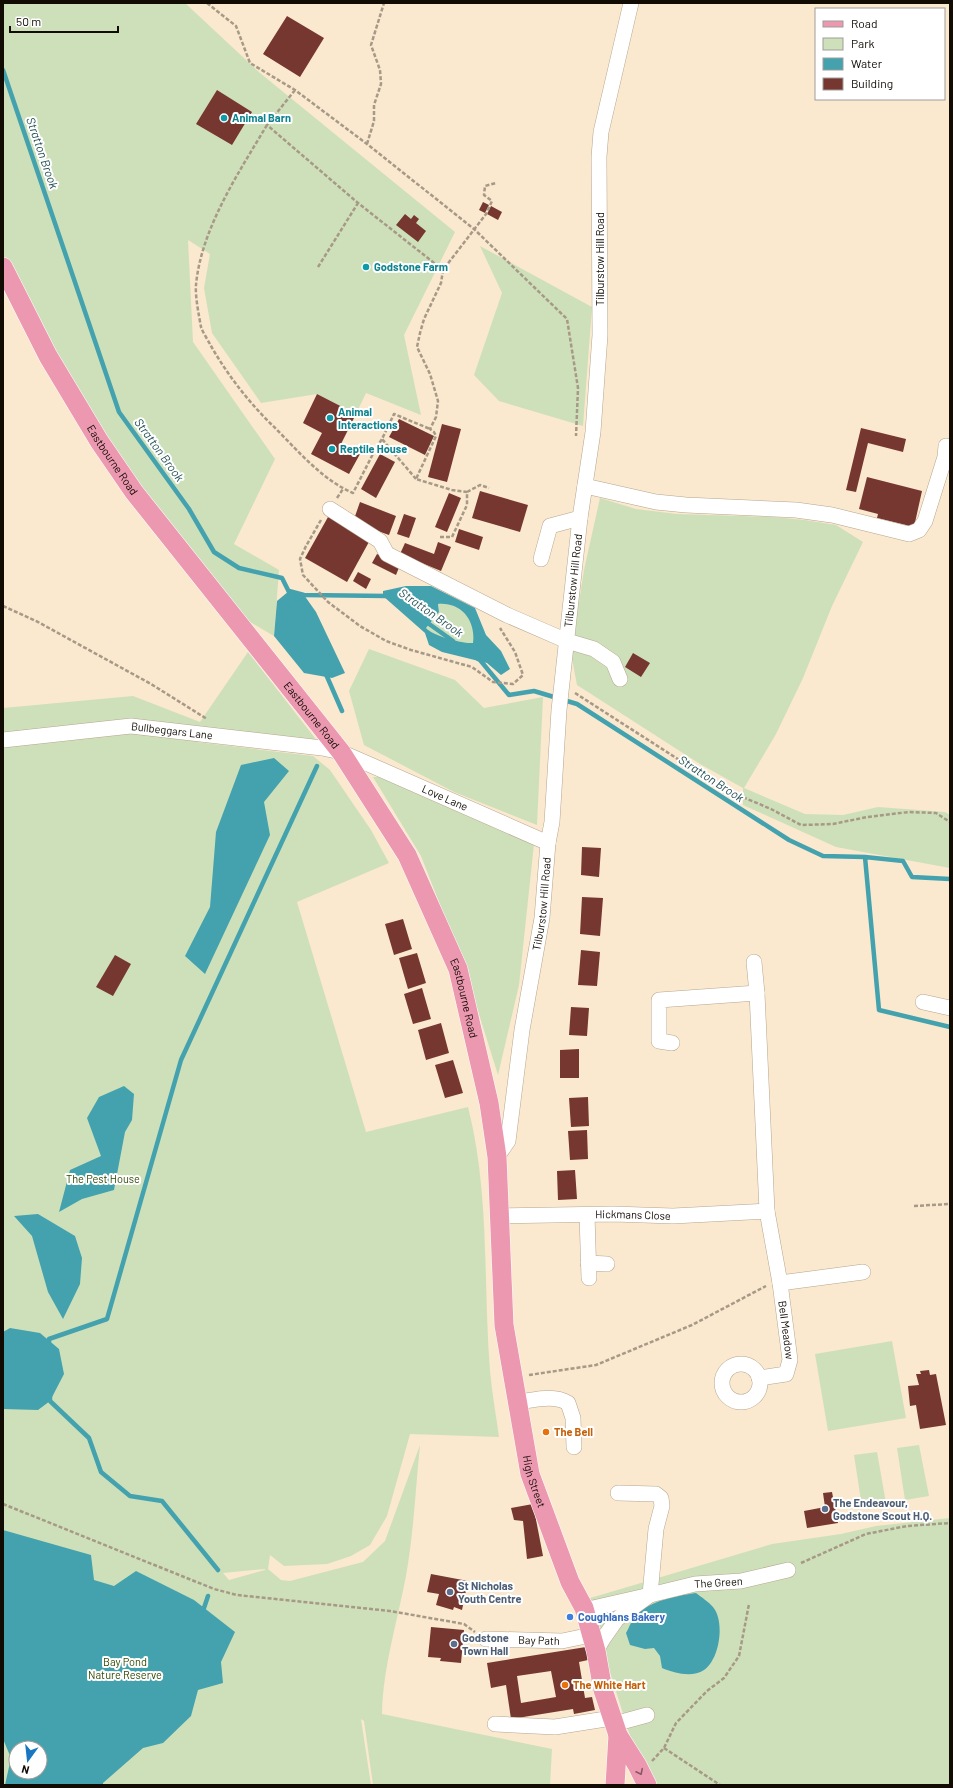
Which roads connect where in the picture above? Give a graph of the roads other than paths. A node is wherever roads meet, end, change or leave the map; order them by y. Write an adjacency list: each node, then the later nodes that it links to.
1 (631, 3): 4 (street, Tilburstow Hill Road)
2 (3, 267): 11 (main road, Eastbourne Road)
3 (946, 446): 4 (street)
4 (584, 486): 6 (street, Tilburstow Hill Road)
5 (330, 510): 8 (street)
6 (580, 518): 7 (street); 8 (street, Tilburstow Hill Road)
7 (541, 558)
8 (567, 641): 9 (street); 12 (street, Tilburstow Hill Road)
9 (620, 679)
10 (3, 740): 11 (street, Bullbeggars Lane)
11 (341, 752): 12 (street, Love Lane); 18 (main road, Eastbourne Road)
12 (548, 843): 18 (street, Tilburstow Hill Road)
13 (754, 962): 14 (street)
14 (758, 992): 17 (street); 19 (street, Bell Meadow)
15 (923, 1002): 16 (street)
16 (950, 1008)
17 (672, 1043)
18 (497, 1157): 21 (main road, Eastbourne Road)
19 (767, 1211): 20 (street, Hickmans Close); 26 (street, Bell Meadow)
20 (587, 1215): 21 (street, Hickmans Close); 22 (street)
21 (499, 1216): 28 (main road, High Street)
22 (588, 1263): 23 (street); 25 (street)
23 (607, 1264)
24 (863, 1272): 26 (street)
25 (589, 1278)
26 (780, 1283): 27 (street, Bell Meadow)
27 (759, 1378)
28 (518, 1402): 29 (street); 33 (main road, High Street)
29 (574, 1447)
30 (618, 1493): 32 (street)
31 (788, 1570): 32 (street, The Green)
32 (650, 1595): 33 (street, The Green); 35 (street, The Green)
33 (584, 1608): 35 (main road, High Street)
34 (486, 1639): 35 (street, Bay Path)
35 (594, 1643): 38 (main road, High Street)
36 (646, 1715): 38 (street)
37 (495, 1724): 38 (street)
38 (615, 1726): 39 (main road); 40 (main road, one-way to 40)
39 (616, 1785)
40 (646, 1785)

